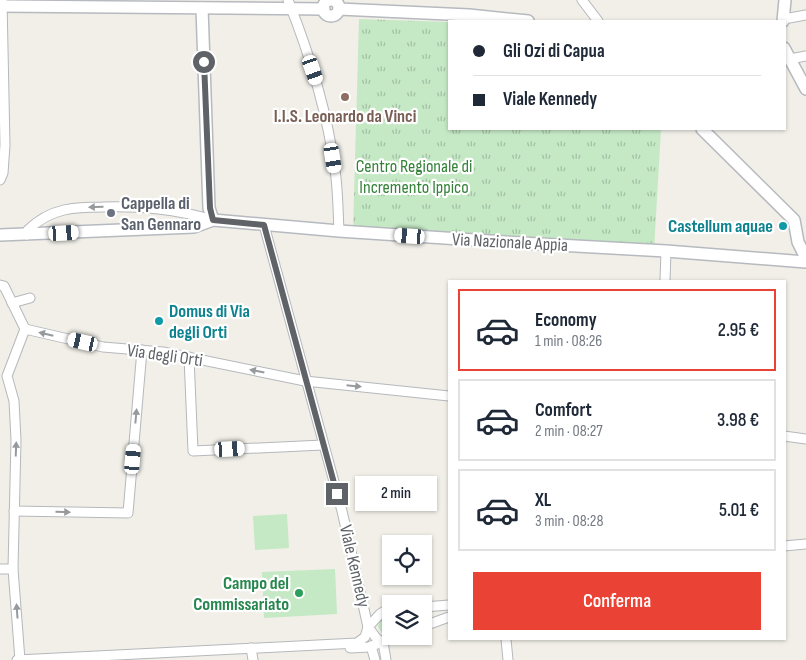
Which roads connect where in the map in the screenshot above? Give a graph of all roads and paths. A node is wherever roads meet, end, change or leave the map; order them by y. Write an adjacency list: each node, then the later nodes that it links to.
1 (582, 0): 9 (street)
2 (785, 0): 10 (main road)
3 (327, 3): 6 (main road); 8 (main road)
4 (2, 4): 5 (main road); 16 (street)
5 (202, 4): 6 (main road); 17 (main road)
6 (289, 4): 19 (street)
7 (806, 15): 10 (street)
8 (516, 20)
9 (597, 20)
10 (783, 20)
11 (786, 51): 13 (main road)
12 (806, 56): 13 (street)
13 (790, 59): 14 (main road)
14 (806, 89)
15 (711, 134): 22 (main road)
16 (0, 180)
17 (213, 220): 18 (main road, Via Nazionale Appia); 21 (main road); 21 (street, one-way to 21)
18 (264, 225): 19 (main road, Via Nazionale Appia); 35 (street, Viale Kennedy)
19 (339, 231): 23 (main road, Via Nazionale Appia)
20 (0, 234): 21 (main road)
21 (27, 235)
22 (798, 242): 24 (main road); 25 (main road)
23 (666, 251): 25 (main road, Via Nazionale Appia); 27 (street)
24 (806, 258)
25 (790, 261): 26 (main road, Via Nazionale Appia)
26 (806, 262)
27 (666, 280)
28 (0, 284): 30 (street)
29 (30, 298): 30 (street)
30 (12, 303): 31 (street)
31 (25, 329): 32 (street, Via degli Orti, one-way to 31); 34 (street)
32 (142, 350): 33 (street, Via degli Orti); 40 (street, one-way to 32)
33 (189, 357): 35 (street, Via degli Orti, one-way to 33); 39 (street)
34 (4, 376): 40 (street, one-way to 34)
35 (305, 381): 36 (street, Via degli Orti, one-way to 36); 39 (street, Viale Kennedy)
36 (448, 396)
37 (786, 436): 38 (street)
38 (806, 439)
39 (324, 445): 47 (street, Viale Kennedy)
40 (14, 511): 44 (street)
41 (806, 543): 42 (street)
42 (788, 546)
43 (0, 569): 44 (street)
44 (13, 569): 59 (street, one-way to 44)
45 (448, 605): 46 (street)
46 (432, 606)
47 (364, 607): 48 (street); 52 (street, Viale Kennedy)
48 (382, 610)
49 (382, 613): 52 (street)
50 (448, 617): 51 (street)
51 (432, 623)
52 (368, 627): 54 (street); 58 (street, Viale Kennedy)
53 (506, 640): 63 (street)
54 (382, 641)
55 (382, 642): 57 (street)
56 (384, 645): 62 (street)
57 (371, 646): 58 (street); 61 (street)
58 (252, 654): 59 (street); 60 (street)
59 (19, 660)
60 (130, 660)
61 (375, 660)
62 (386, 660)
63 (508, 660)

